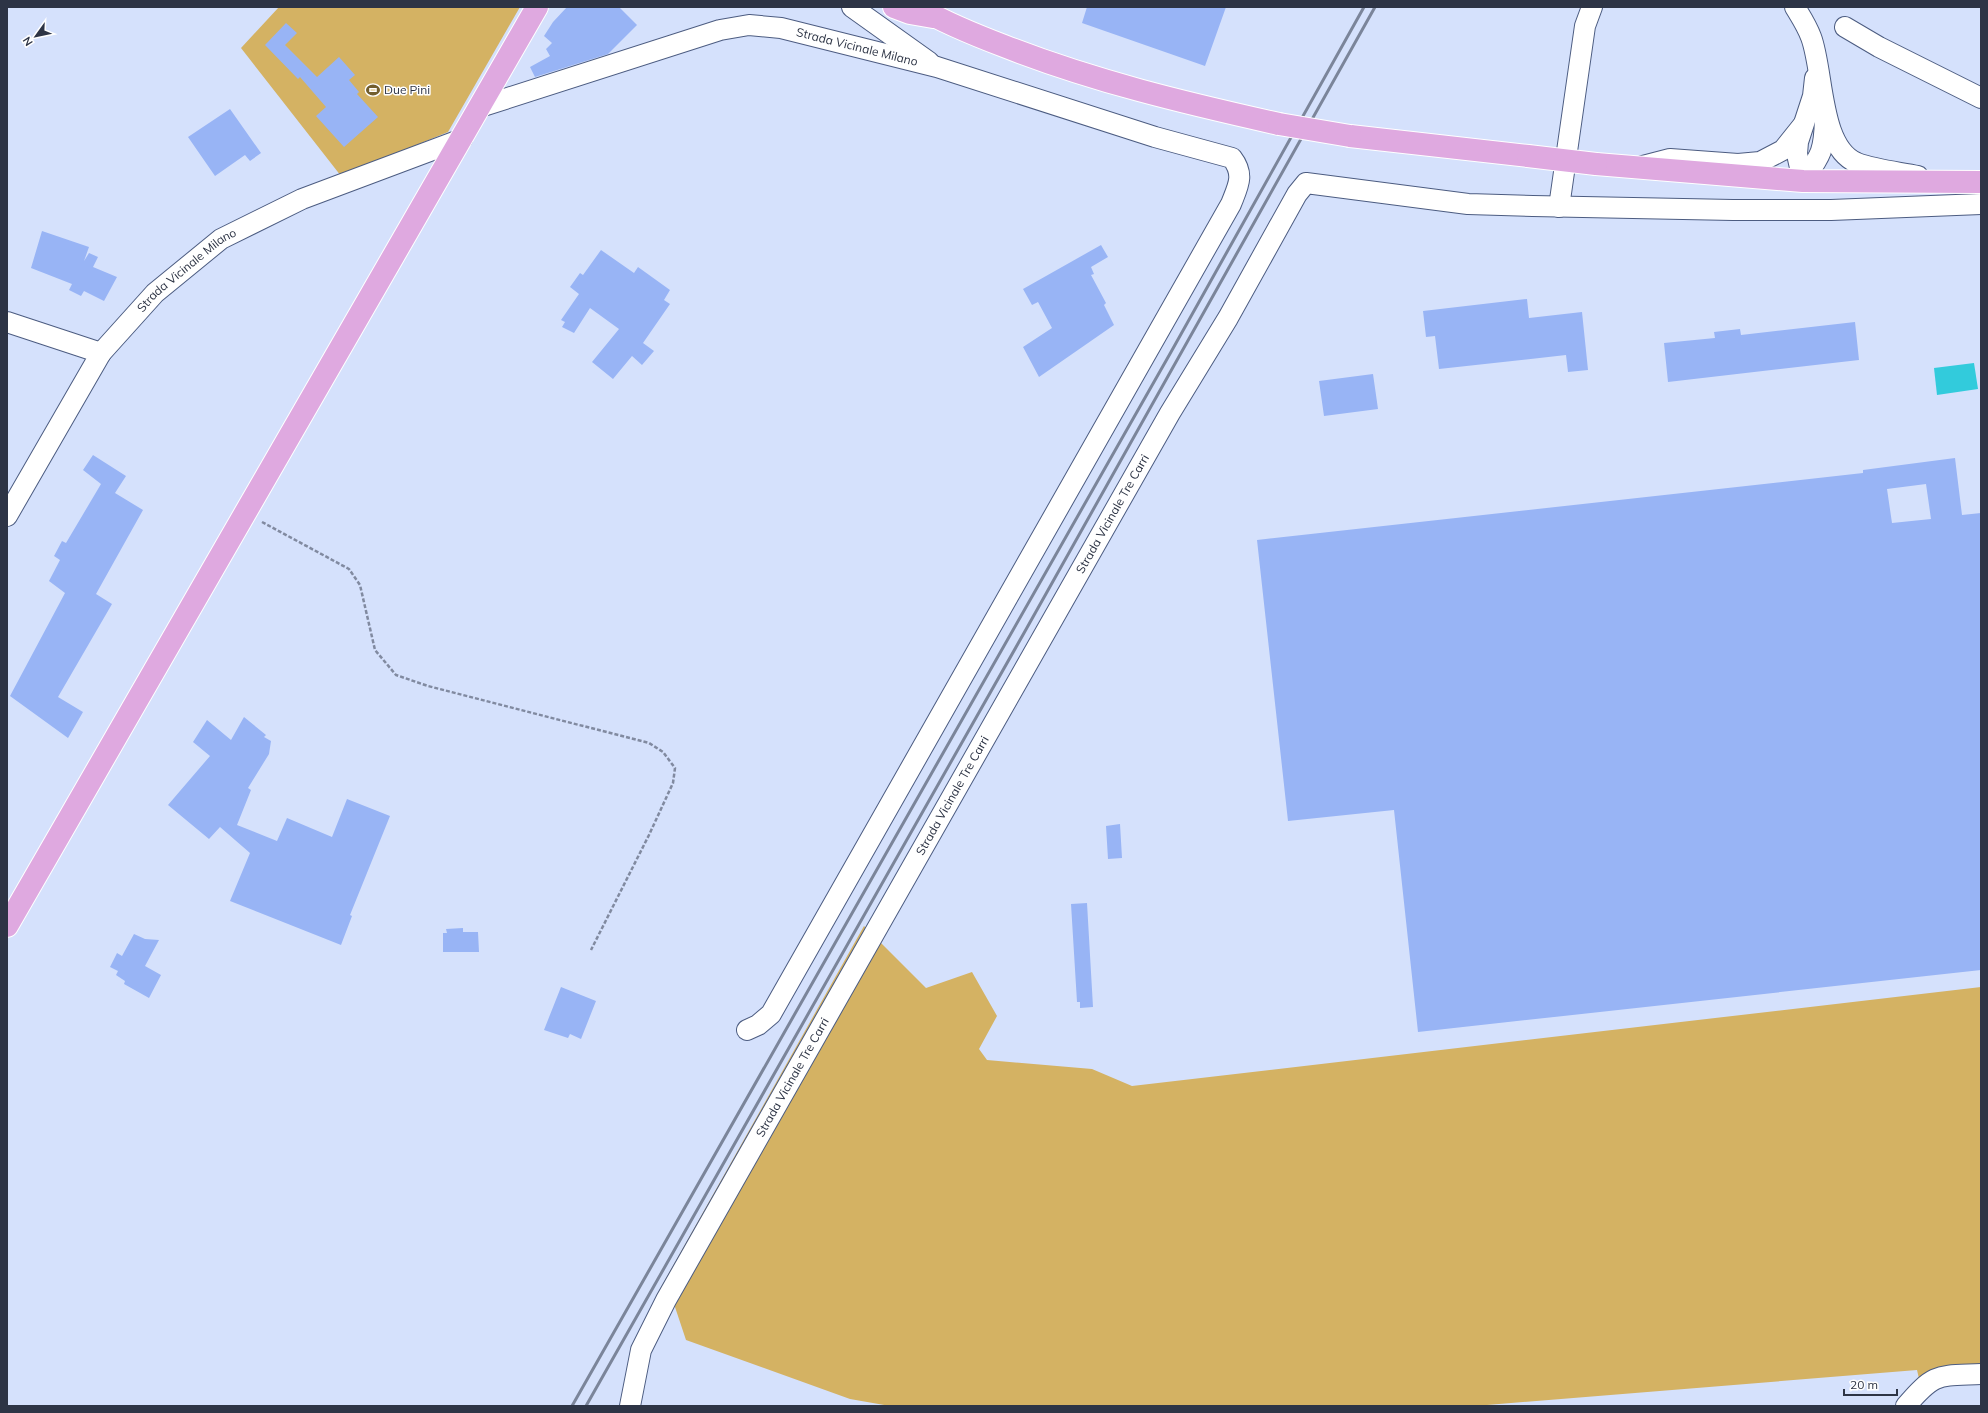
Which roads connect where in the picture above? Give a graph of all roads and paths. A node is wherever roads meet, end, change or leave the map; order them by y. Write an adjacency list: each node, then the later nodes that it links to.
1 (537, 7): 11 (main road)
2 (852, 7): 9 (street)
3 (894, 7): 6 (main road)
4 (1592, 7): 20 (street)
5 (1795, 7): 8 (street)
6 (927, 12): 15 (main road, bridge)
7 (1845, 27): 10 (street)
8 (1816, 58): 12 (street); 13 (street)
9 (937, 68): 11 (street, Strada Vicinale Milano); 27 (street, Strada Vicinale Milano)
10 (1981, 98)
11 (480, 107): 14 (main road)
12 (1825, 107): 16 (street); 17 (street)
13 (1804, 125): 15 (street); 16 (street)
14 (462, 139): 22 (street, Strada Vicinale Milano); 23 (main road)
15 (1638, 167): 16 (main road)
16 (1803, 181): 17 (main road)
17 (1950, 182): 18 (main road)
18 (1981, 182)
19 (1981, 204): 20 (street)
20 (1559, 207): 29 (street, Strada Vicinale Tre Carri)
21 (7, 322): 22 (street)
22 (101, 353): 24 (street, Strada Vicinale Milano)
23 (246, 513): 25 (main road); 26 (path)
24 (7, 516)
25 (7, 926)
26 (591, 950)
27 (746, 1030)
28 (1981, 1374): 30 (street)
29 (630, 1406)
30 (1906, 1406)

